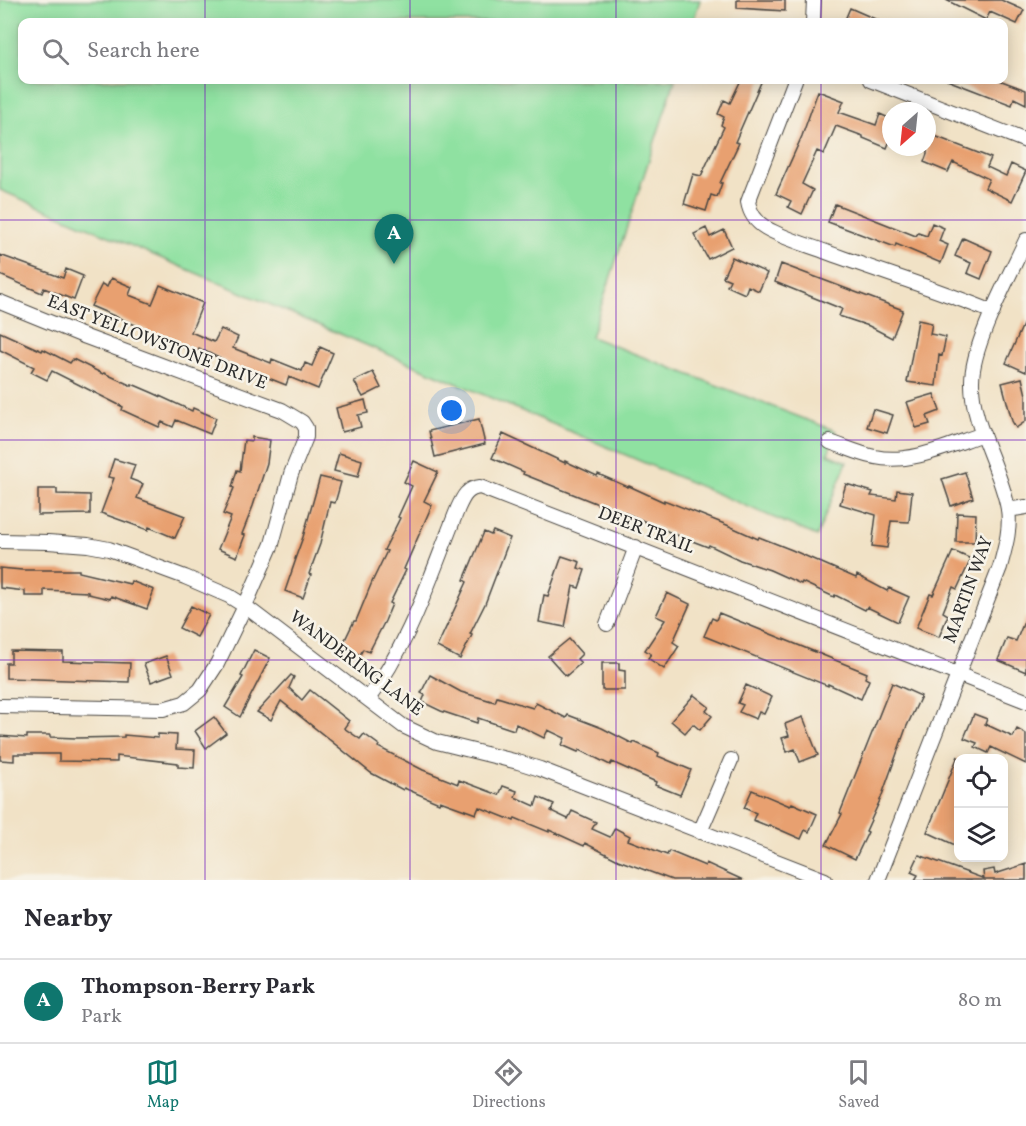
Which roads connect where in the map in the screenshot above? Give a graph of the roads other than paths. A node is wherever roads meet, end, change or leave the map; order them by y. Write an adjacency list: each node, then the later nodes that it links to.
1 (814, 0): 2 (street)
2 (813, 18)
3 (793, 84): 8 (street)
4 (882, 84): 5 (street)
5 (1026, 141)
6 (1026, 240): 8 (street, MARTIN WAY)
7 (0, 302): 15 (street, EAST YELLOWSTONE DRIVE)
8 (993, 312): 9 (street, MARTIN WAY)
9 (983, 434): 10 (street); 12 (street, MARTIN WAY)
10 (830, 442)
11 (1026, 507): 12 (street)
12 (1008, 510): 17 (street, MARTIN WAY)
13 (0, 541): 15 (street, WANDERING LANE)
14 (636, 547): 16 (street); 17 (street, DEER TRAIL); 18 (street, DEER TRAIL)
15 (245, 606): 18 (street, WANDERING LANE); 20 (street)
16 (607, 624)
17 (958, 673): 19 (street, DEER TRAIL); 24 (street, MARTIN WAY)
18 (368, 699): 22 (street, WANDERING LANE)
19 (1026, 701)
20 (0, 706)
21 (731, 760): 22 (street)
22 (700, 832): 23 (street, WANDERING LANE)
23 (825, 880)
24 (878, 880)

